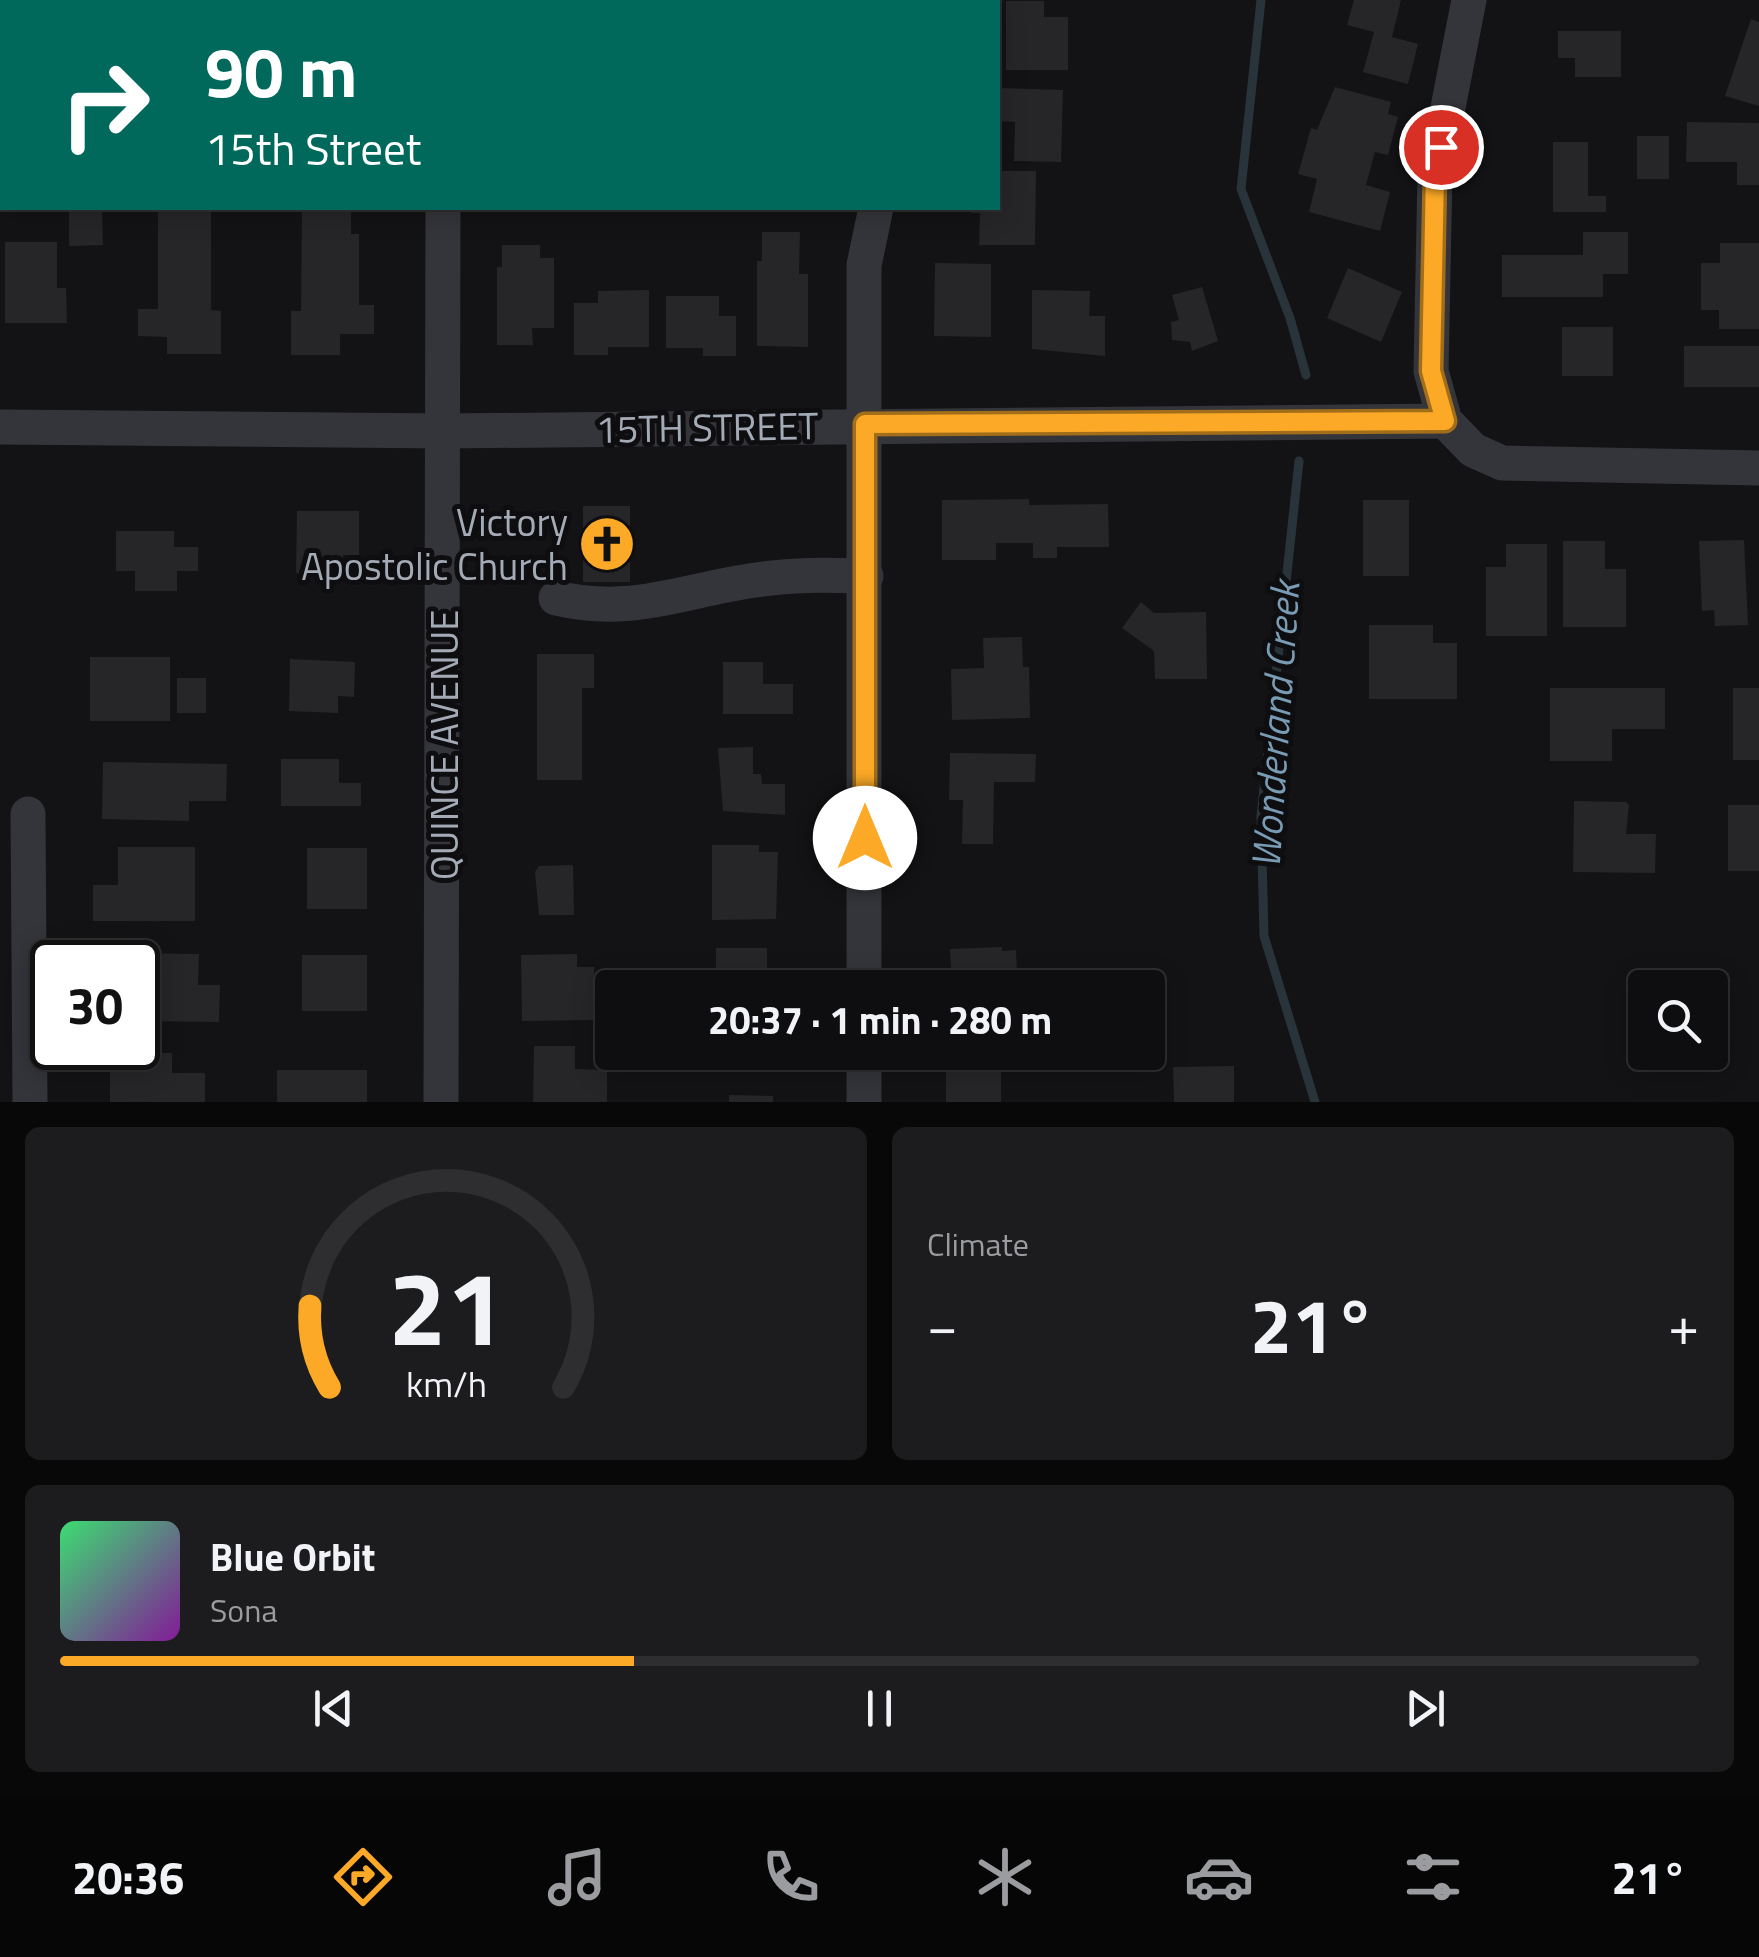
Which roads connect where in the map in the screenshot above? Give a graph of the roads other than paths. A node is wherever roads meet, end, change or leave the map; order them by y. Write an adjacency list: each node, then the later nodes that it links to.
1 (1469, 0): 4 (street)
2 (444, 210): 7 (street, QUINCE AVENUE)
3 (876, 210): 5 (street)
4 (1445, 421): 5 (street, 15TH STREET); 8 (street)
5 (865, 424): 7 (street, 15TH STREET); 9 (street)
6 (0, 426): 7 (street, 15TH STREET)
7 (446, 431): 15 (street, QUINCE AVENUE)
8 (1759, 468)
9 (866, 576): 10 (street); 12 (street)
10 (556, 598)
11 (28, 814): 14 (street)
12 (864, 970)
13 (864, 1070): 16 (street)
14 (30, 1102)
15 (441, 1102)
16 (864, 1102)

